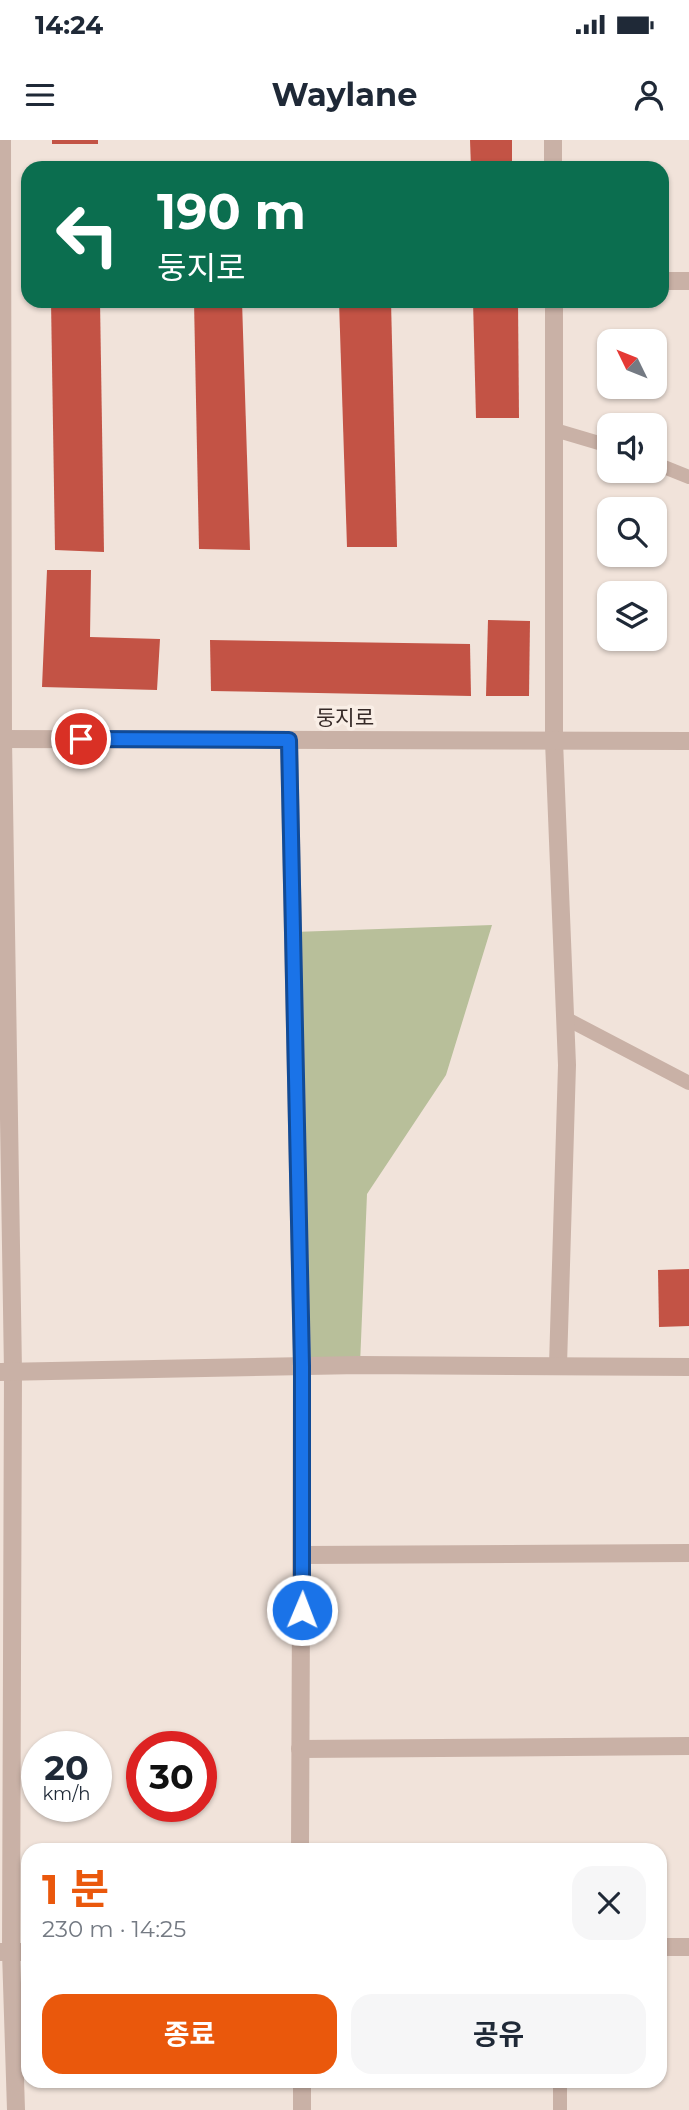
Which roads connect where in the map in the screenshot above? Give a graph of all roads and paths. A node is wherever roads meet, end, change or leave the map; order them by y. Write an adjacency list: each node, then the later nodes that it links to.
1 (2, 140): 9 (street)
2 (553, 140): 3 (street)
3 (553, 161)
4 (669, 281): 5 (street)
5 (689, 281)
6 (554, 308): 7 (street)
7 (555, 430): 8 (lane); 14 (street)
8 (597, 442)
9 (1, 454): 12 (street)
10 (667, 468): 11 (lane)
11 (689, 477)
12 (1, 739): 13 (street, 둥지로); 21 (street)
13 (289, 740): 14 (street, 둥지로); 18 (street)
14 (554, 741): 15 (street, 둥지로); 16 (street)
15 (689, 741)
16 (565, 1018): 17 (lane); 19 (street)
17 (689, 1083)
18 (302, 1366): 19 (street); 21 (street); 23 (street)
19 (558, 1366): 20 (street)
20 (689, 1367)
21 (7, 1372): 29 (street)
22 (689, 1553): 23 (street)
23 (302, 1555): 25 (street)
24 (689, 1746): 25 (street)
25 (300, 1749): 26 (street)
26 (300, 1843)
27 (667, 1947): 28 (street)
28 (689, 1947)
29 (13, 1952): 32 (street)
30 (302, 2088): 33 (street)
31 (559, 2088): 34 (lane)
32 (16, 2110)
33 (302, 2110)
34 (560, 2110)

